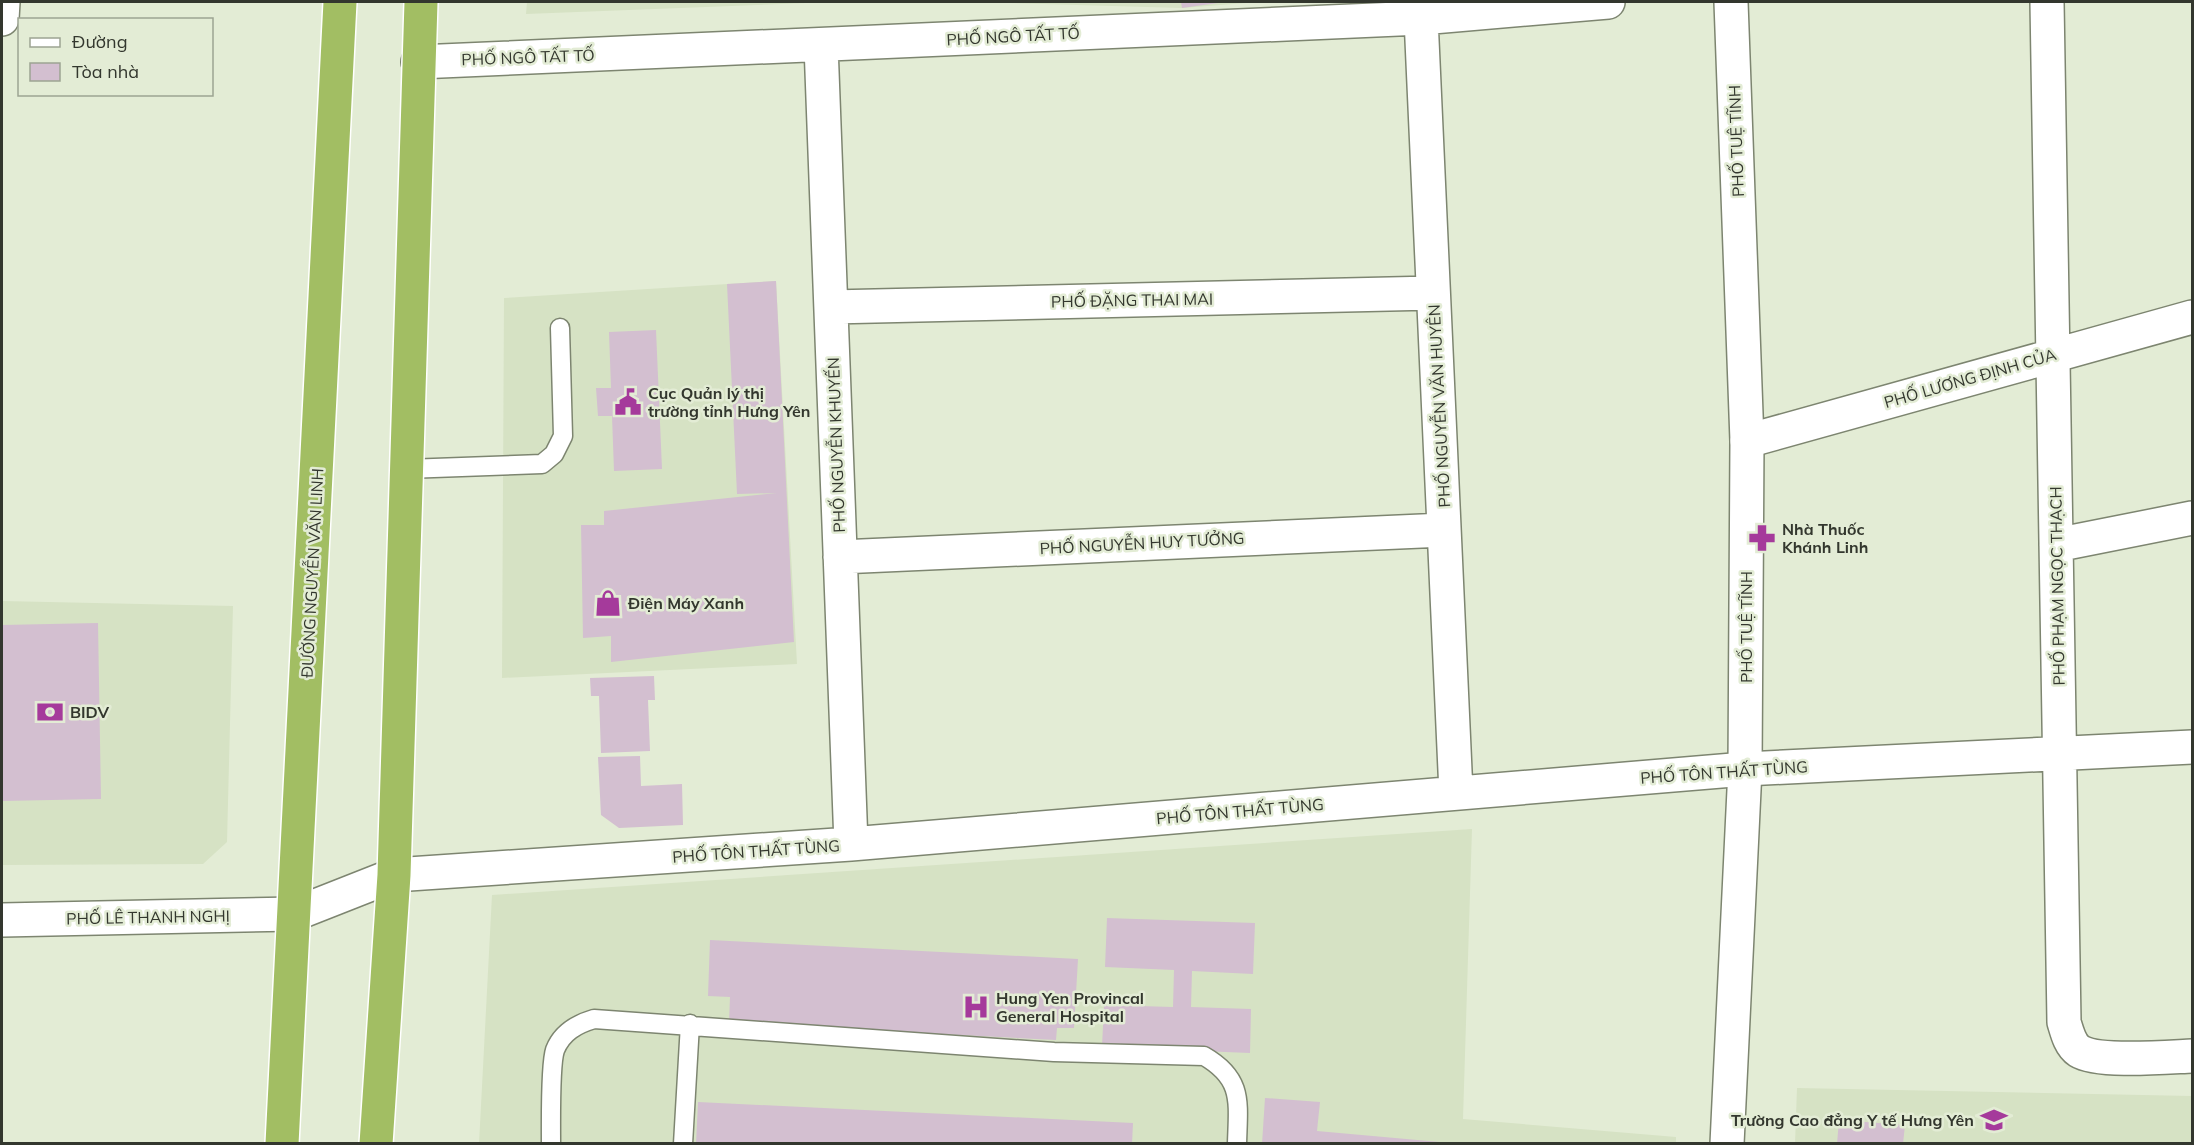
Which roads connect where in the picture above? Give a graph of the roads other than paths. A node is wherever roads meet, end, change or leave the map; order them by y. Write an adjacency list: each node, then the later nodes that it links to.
1 (3, 2): 7 (street)
2 (340, 2): 28 (highway, ĐƯỜNG NGUYỄN VĂN LINH)
3 (421, 2): 10 (highway)
4 (1608, 2): 8 (street, PHỐ NGÔ TẤT TỐ)
5 (1731, 2): 16 (street, PHỐ TUỆ TĨNH)
6 (2047, 2): 15 (street, PHỐ PHẠM NGỌC THẠCH)
7 (2, 16)
8 (1421, 18): 9 (street, PHỐ NGÔ TẤT TỐ); 11 (street, PHỐ NGUYỄN VĂN HUYÊN)
9 (821, 45): 10 (street, PHỐ NGÔ TẤT TỐ); 12 (street, PHỐ NGUYỄN KHUYẾN)
10 (418, 62): 17 (highway)
11 (1433, 292): 12 (street, PHỐ ĐẶNG THAI MAI); 19 (street, PHỐ NGUYỄN VĂN HUYÊN)
12 (831, 307): 21 (street, PHỐ NGUYỄN KHUYẾN)
13 (2193, 317): 15 (street, PHỐ LƯƠNG ĐỊNH CỦA)
14 (560, 328): 17 (lane)
15 (2053, 355): 16 (street, PHỐ LƯƠNG ĐỊNH CỦA); 20 (street, PHỐ PHẠM NGỌC THẠCH)
16 (1747, 441): 24 (street, PHỐ TUỆ TĨNH)
17 (406, 469): 27 (highway)
18 (2193, 518): 20 (street)
19 (1444, 530): 21 (street, PHỐ NGUYỄN HUY TƯỞNG); 25 (street, PHỐ NGUYỄN VĂN HUYÊN)
20 (2056, 545): 23 (street, PHỐ PHẠM NGỌC THẠCH)
21 (840, 557): 26 (street, PHỐ NGUYỄN KHUYẾN)
22 (2193, 747): 23 (street, PHỐ TÔN THẤT TÙNG)
23 (2060, 754): 24 (street, PHỐ TÔN THẤT TÙNG); 31 (street, PHỐ PHẠM NGỌC THẠCH)
24 (1745, 769): 25 (street, PHỐ TÔN THẤT TÙNG); 37 (street, PHỐ TUỆ TĨNH)
25 (1456, 793): 26 (street, PHỐ TÔN THẤT TÙNG)
26 (851, 844): 27 (street, PHỐ TÔN THẤT TÙNG)
27 (394, 875): 28 (street, PHỐ TÔN THẤT TÙNG); 33 (highway)
28 (295, 914): 29 (street, PHỐ LÊ THANH NGHỊ); 32 (highway, ĐƯỜNG NGUYỄN VĂN LINH)
29 (2, 920)
30 (690, 1024): 34 (lane); 35 (lane); 36 (lane)
31 (2193, 1056)
32 (282, 1143)
33 (376, 1143)
34 (550, 1143)
35 (683, 1143)
36 (1237, 1143)
37 (1727, 1143)

